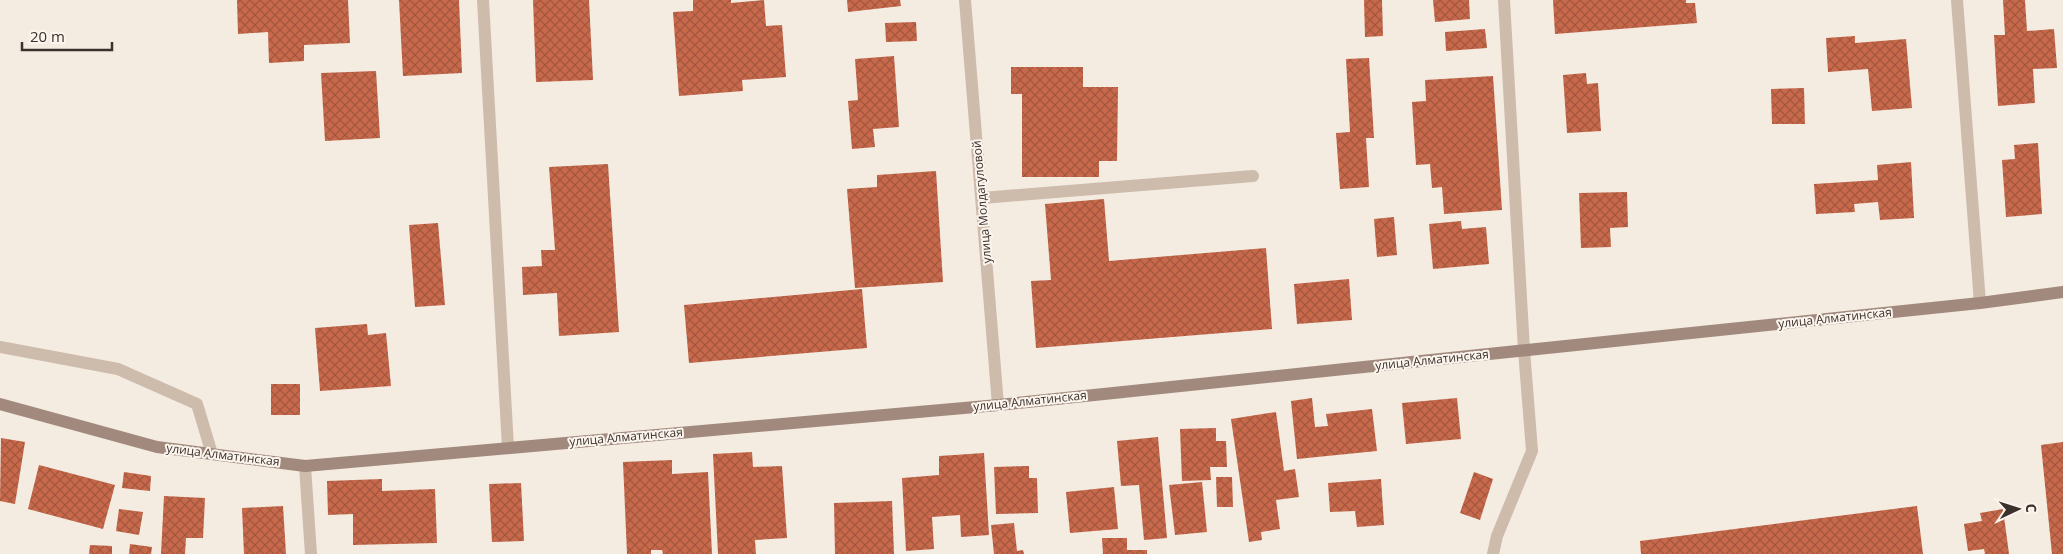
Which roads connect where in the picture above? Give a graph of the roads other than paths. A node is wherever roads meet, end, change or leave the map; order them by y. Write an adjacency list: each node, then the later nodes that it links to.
1 (482, 0): 13 (street)
2 (965, 0): 6 (street, улица Молдагуловой)
3 (1504, 0): 10 (street)
4 (1957, 0): 8 (street)
5 (1253, 176): 6 (street)
6 (982, 198): 12 (street, улица Молдагуловой)
7 (2063, 292): 8 (street, улица Алматинская)
8 (1980, 303): 10 (street, улица Алматинская)
9 (0, 347): 14 (street)
10 (1524, 350): 12 (street, улица Алматинская); 17 (street)
11 (0, 404): 14 (street, улица Алматинская)
12 (998, 405): 13 (street, улица Алматинская)
13 (508, 448): 15 (street, улица Алматинская)
14 (212, 454): 15 (street, улица Алматинская)
15 (305, 466): 16 (street)
16 (311, 554)
17 (1493, 554)

